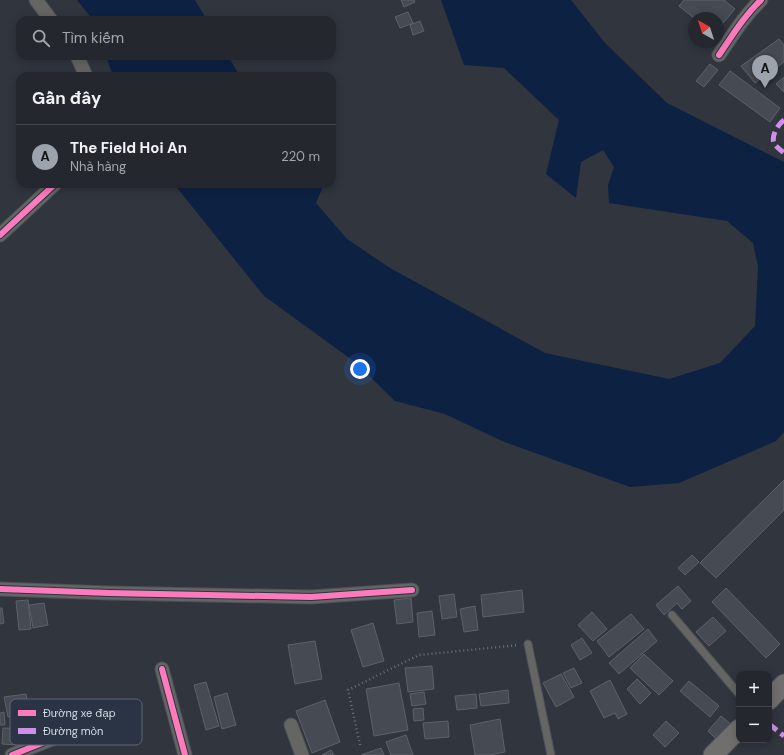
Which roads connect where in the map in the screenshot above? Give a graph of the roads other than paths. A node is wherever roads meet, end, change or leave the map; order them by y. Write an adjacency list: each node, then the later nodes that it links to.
1 (36, 0): 3 (street)
2 (761, 0): 4 (street)
3 (48, 16)
4 (719, 55)
5 (79, 60): 6 (street)
6 (84, 72)
7 (51, 188): 8 (street)
8 (0, 235)
9 (0, 589): 10 (street)
10 (412, 590)
11 (672, 615): 15 (lane)
12 (528, 644): 23 (lane)
13 (162, 669): 21 (street)
14 (784, 684): 16 (street)
15 (736, 690)
16 (772, 697)
17 (292, 725): 22 (street)
18 (736, 733): 24 (street)
19 (37, 745): 20 (street)
20 (12, 755)
21 (185, 755)
22 (302, 755)
23 (551, 755)
24 (713, 755)

